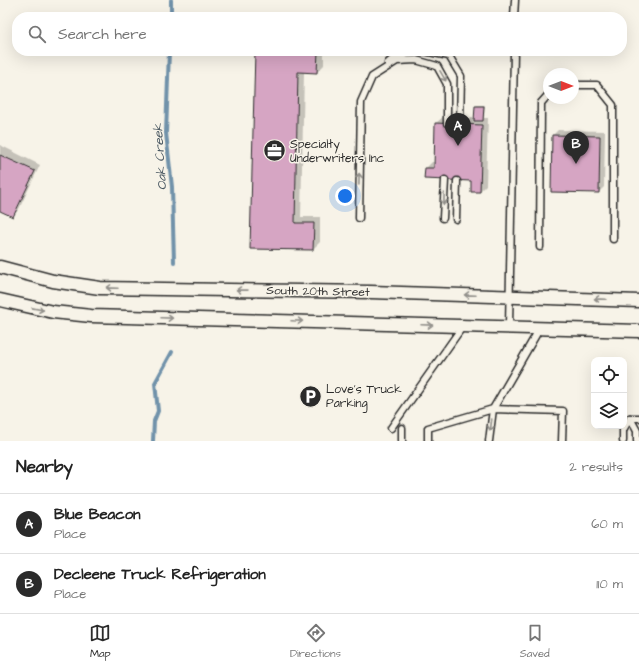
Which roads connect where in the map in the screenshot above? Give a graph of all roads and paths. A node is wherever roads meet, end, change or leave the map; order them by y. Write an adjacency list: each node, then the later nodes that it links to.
1 (515, 0): 2 (lane)
2 (514, 12)
3 (400, 56): 6 (lane)
4 (449, 56): 10 (lane)
5 (514, 56): 19 (lane)
6 (372, 77): 9 (lane, one-way to 9); 13 (lane, one-way to 6)
7 (579, 85): 16 (lane)
8 (543, 100): 17 (lane)
9 (447, 123)
10 (460, 124)
11 (445, 180): 14 (lane, one-way to 14)
12 (457, 181): 15 (lane)
13 (359, 218)
14 (443, 218)
15 (456, 219)
16 (613, 239)
17 (540, 247)
18 (0, 267): 19 (street, South 20th Street, one-way to 18)
19 (510, 296): 21 (street, South 20th Street, one-way to 19); 23 (lane)
20 (0, 300): 22 (street, one-way to 22)
21 (639, 301)
22 (463, 326): 23 (street); 29 (lane)
23 (509, 327): 24 (street)
24 (540, 328): 25 (street); 26 (lane)
25 (639, 330)
26 (493, 409): 32 (lane); 33 (lane, one-way to 33); 34 (lane)
27 (630, 418): 28 (lane); 35 (lane); 36 (lane)
28 (639, 418)
29 (391, 428)
30 (402, 428): 31 (lane)
31 (402, 441)
32 (428, 441)
33 (489, 441)
34 (562, 441)
35 (623, 441)
36 (637, 441)

